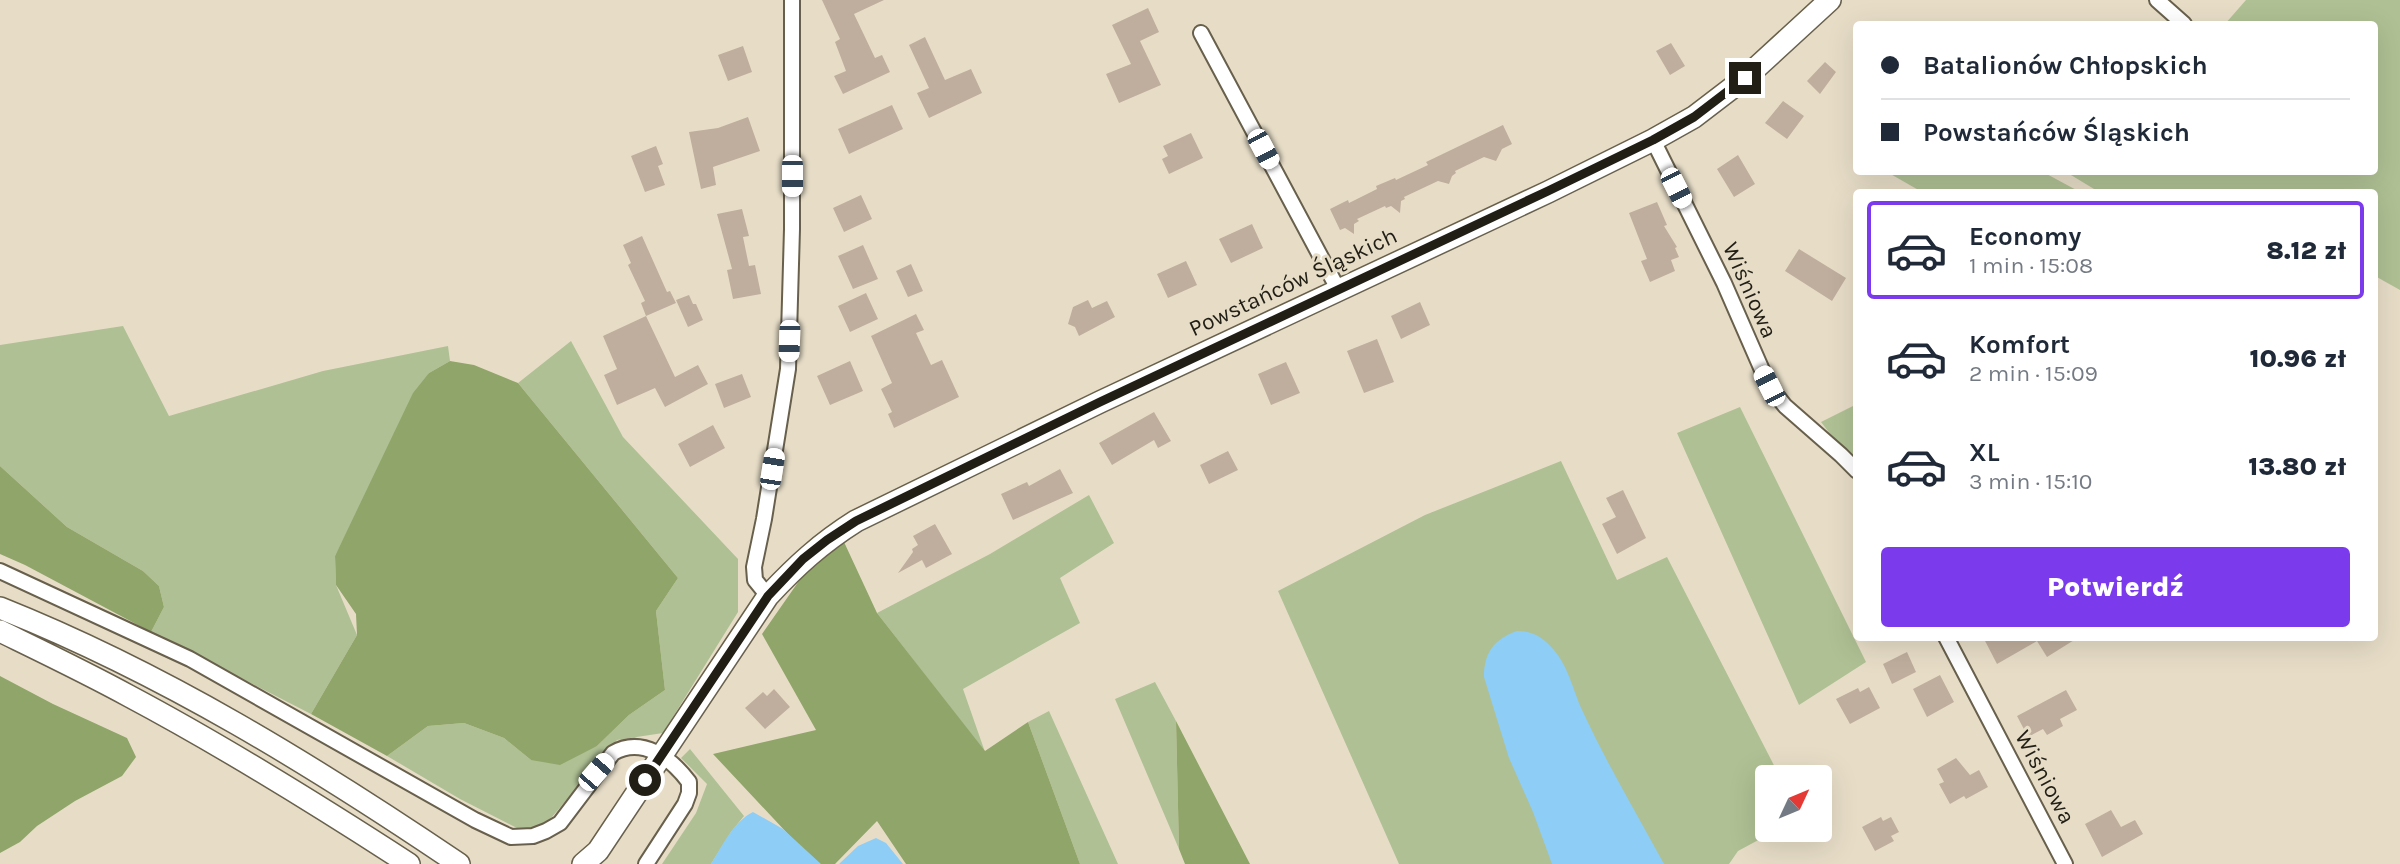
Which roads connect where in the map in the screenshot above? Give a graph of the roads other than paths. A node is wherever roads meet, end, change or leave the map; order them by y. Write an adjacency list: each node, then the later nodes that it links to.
1 (792, 0): 10 (street)
2 (1830, 0): 6 (street, Powstańców Śląskich)
3 (2157, 0): 4 (street)
4 (2181, 21)
5 (1201, 33): 7 (street)
6 (1653, 140): 7 (street, Powstańców Śląskich); 8 (street, Wiśniowa)
7 (1338, 289): 10 (street, Powstańców Śląskich)
8 (1853, 467)
9 (0, 571): 14 (street)
10 (768, 596): 14 (street, Powstańców Śląskich)
11 (0, 608): 17 (street)
12 (0, 631): 16 (street)
13 (1948, 641): 19 (street, Wiśniowa)
14 (661, 757): 15 (street, Powstańców Śląskich); 18 (street)
15 (592, 860)
16 (409, 864)
17 (459, 864)
18 (646, 864)
19 (2065, 864)

